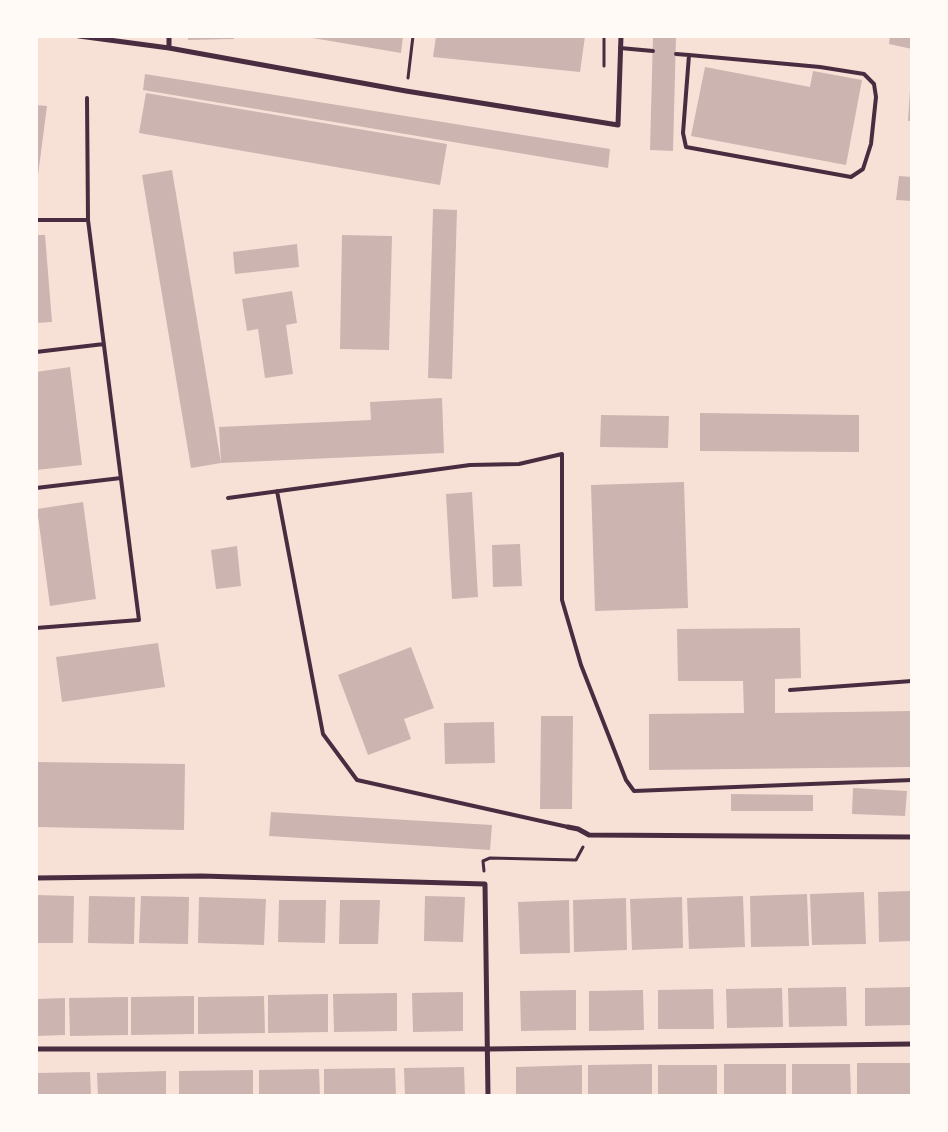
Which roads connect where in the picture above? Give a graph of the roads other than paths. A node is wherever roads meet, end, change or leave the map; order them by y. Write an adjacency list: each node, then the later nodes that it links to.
1 (79, 36): 4 (street)
2 (169, 36): 4 (street)
3 (620, 36): 5 (street)
4 (169, 48): 5 (street)
5 (620, 48): 6 (lane)
6 (652, 51)
7 (676, 54): 8 (lane)
8 (689, 55): 8 (lane)
9 (87, 98): 11 (lane)
10 (36, 220): 11 (lane)
11 (88, 220): 12 (lane)
12 (104, 344): 13 (lane); 14 (lane)
13 (36, 352)
14 (121, 478): 15 (lane); 18 (lane)
15 (36, 488)
16 (277, 492): 17 (lane); 21 (lane); 22 (lane)
17 (228, 498)
18 (36, 628)
19 (912, 681): 20 (lane)
20 (790, 690)
21 (912, 780)
22 (568, 827): 23 (street)
23 (912, 837)
24 (36, 878): 27 (street)
25 (912, 1044): 27 (street)
26 (36, 1049): 27 (street)
27 (488, 1049): 28 (street)
28 (488, 1096)

